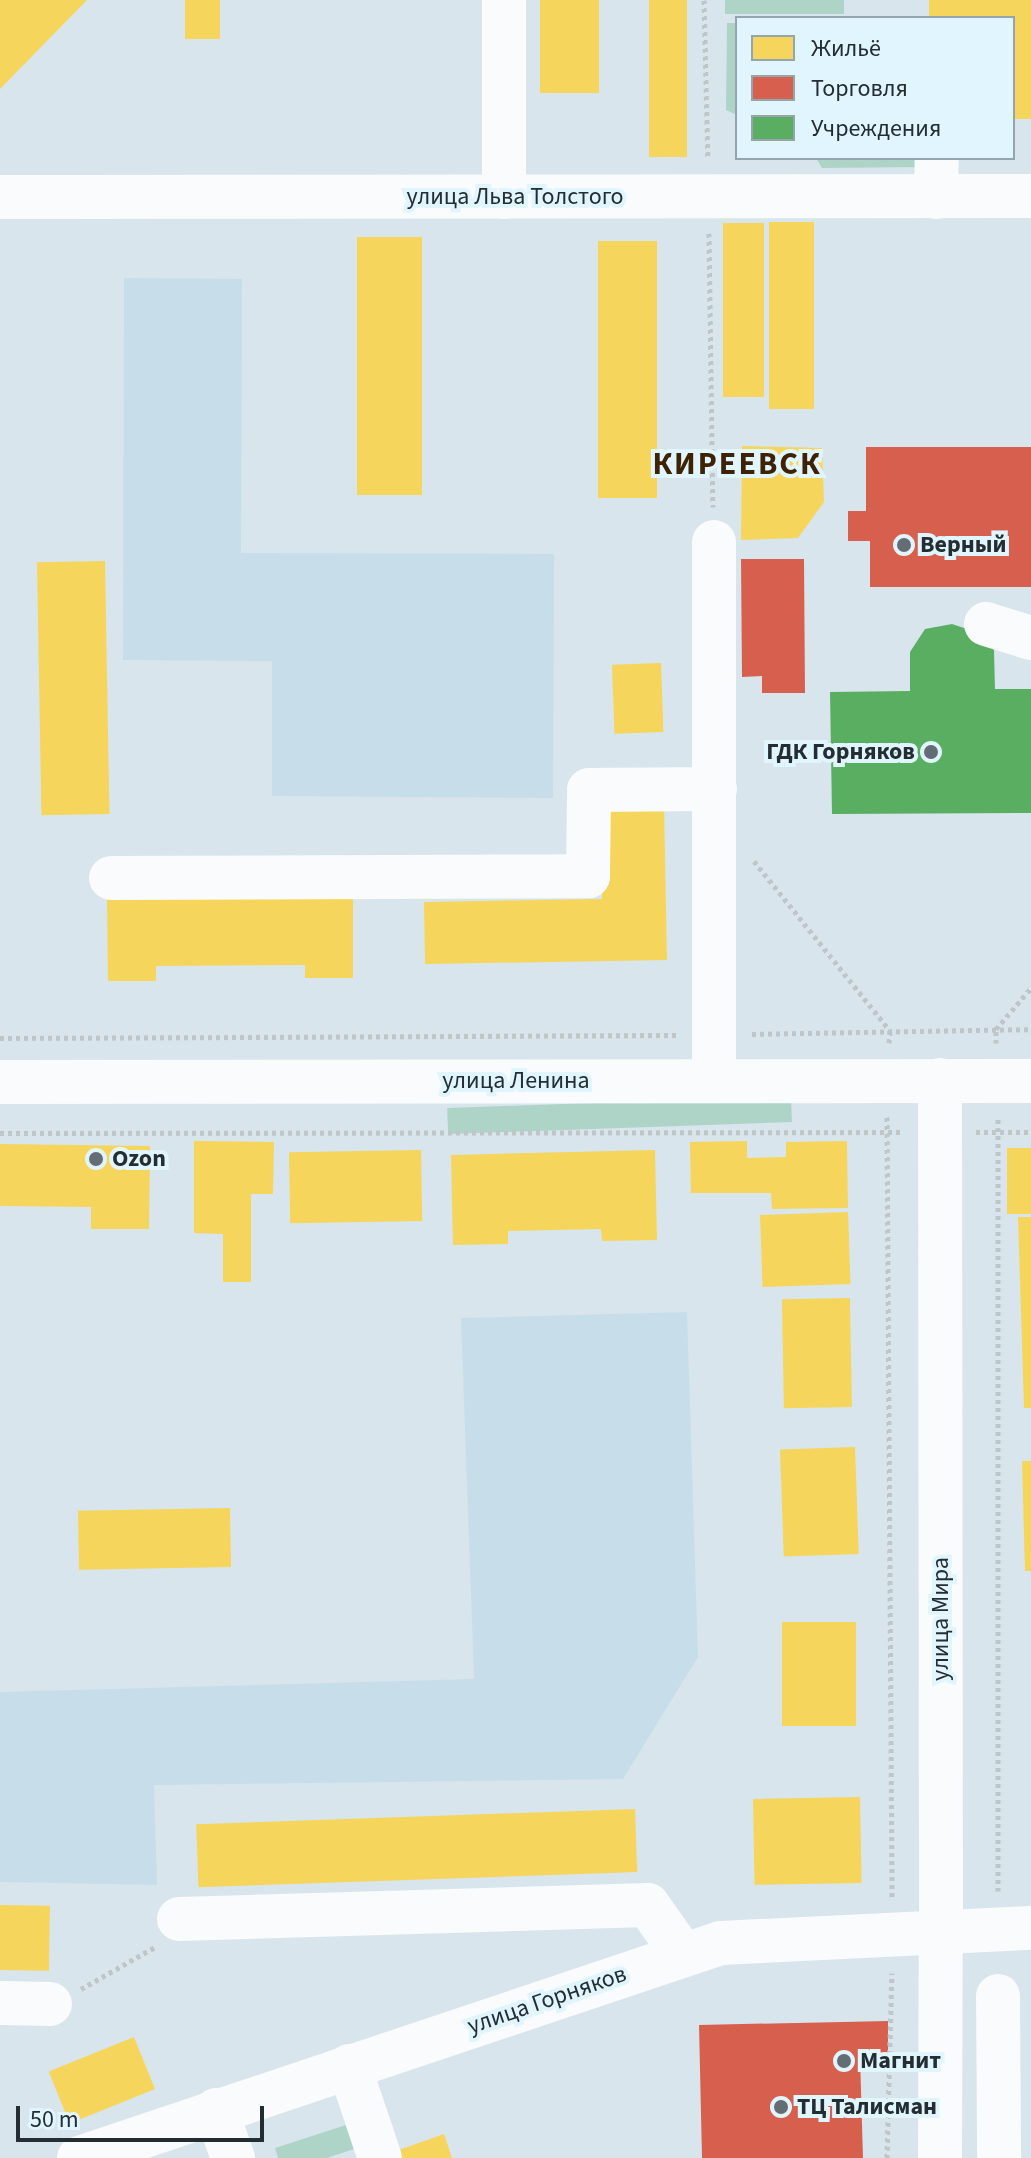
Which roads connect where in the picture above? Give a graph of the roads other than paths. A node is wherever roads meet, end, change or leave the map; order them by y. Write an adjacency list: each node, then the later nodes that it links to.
1 (504, 0): 5 (street)
2 (937, 177): 3 (street, улица Льва Толстого); 5 (street, улица Льва Толстого)
3 (1031, 196)
4 (0, 197): 5 (street, улица Льва Толстого)
5 (504, 197)
6 (714, 542): 9 (street)
7 (986, 624): 8 (street)
8 (1031, 638)
9 (715, 801): 10 (street); 12 (street)
10 (111, 878)
11 (940, 1080): 12 (street, улица Ленина); 13 (street, улица Ленина); 16 (street, улица Мира)
12 (714, 1081): 14 (street, улица Ленина)
13 (1031, 1081)
14 (0, 1082)
15 (179, 1919): 18 (street)
16 (941, 1927): 17 (street, улица Горняков); 18 (street, улица Горняков); 27 (street, улица Мира)
17 (1014, 1928)
18 (683, 1955): 22 (street, улица Горняков)
19 (998, 1996): 28 (street)
20 (0, 2003): 21 (street)
21 (50, 2004)
22 (349, 2066): 23 (street, улица Горняков); 26 (street)
23 (216, 2110): 24 (street, улица Горняков); 25 (street)
24 (79, 2158)
25 (233, 2158)
26 (380, 2158)
27 (940, 2158)
28 (999, 2158)

